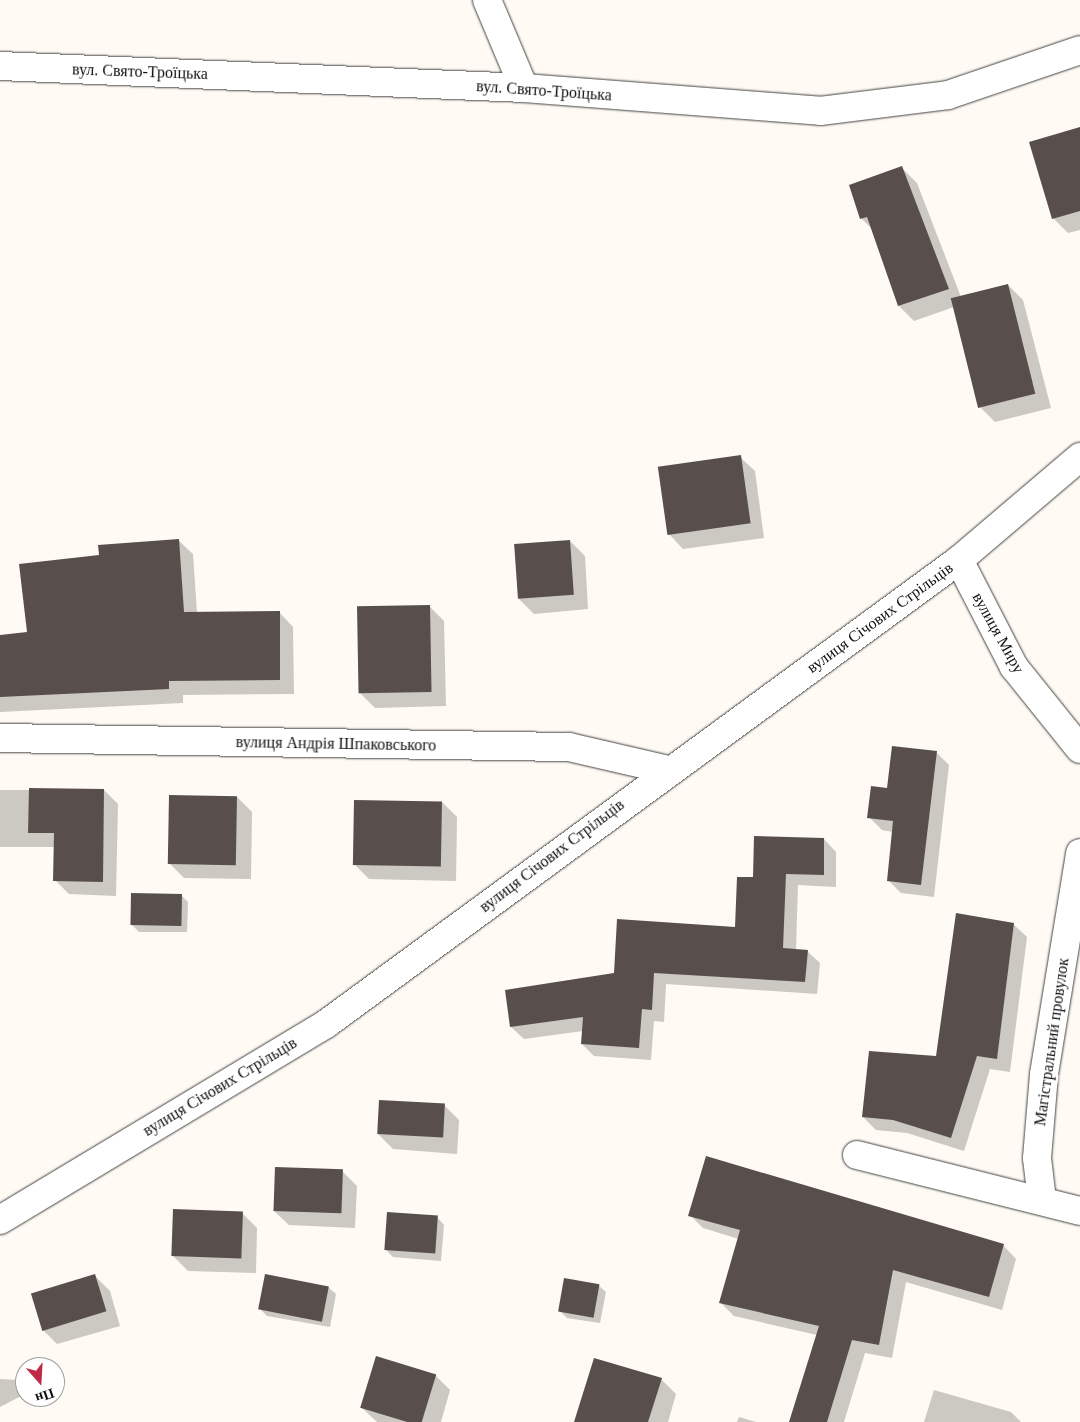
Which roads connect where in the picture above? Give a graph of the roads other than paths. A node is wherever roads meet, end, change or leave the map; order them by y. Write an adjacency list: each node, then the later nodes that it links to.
1 (487, 0): 4 (street)
2 (1080, 50): 4 (street, вул. Свято-Троїцька)
3 (0, 66): 4 (street, вул. Свято-Троїцька)
4 (524, 88)
5 (1080, 457): 6 (street, вулиця Січових Стрільців)
6 (959, 560): 8 (street, вулиця Миру); 9 (street, вулиця Січових Стрільців)
7 (0, 738): 9 (street, вулиця Андрія Шпаковського)
8 (1080, 749)
9 (670, 770): 14 (street, вулиця Січових Стрільців)
10 (1080, 854): 12 (street, Магістральний провулок)
11 (857, 1155): 12 (street)
12 (1042, 1200): 13 (street)
13 (1080, 1211)
14 (0, 1220)

